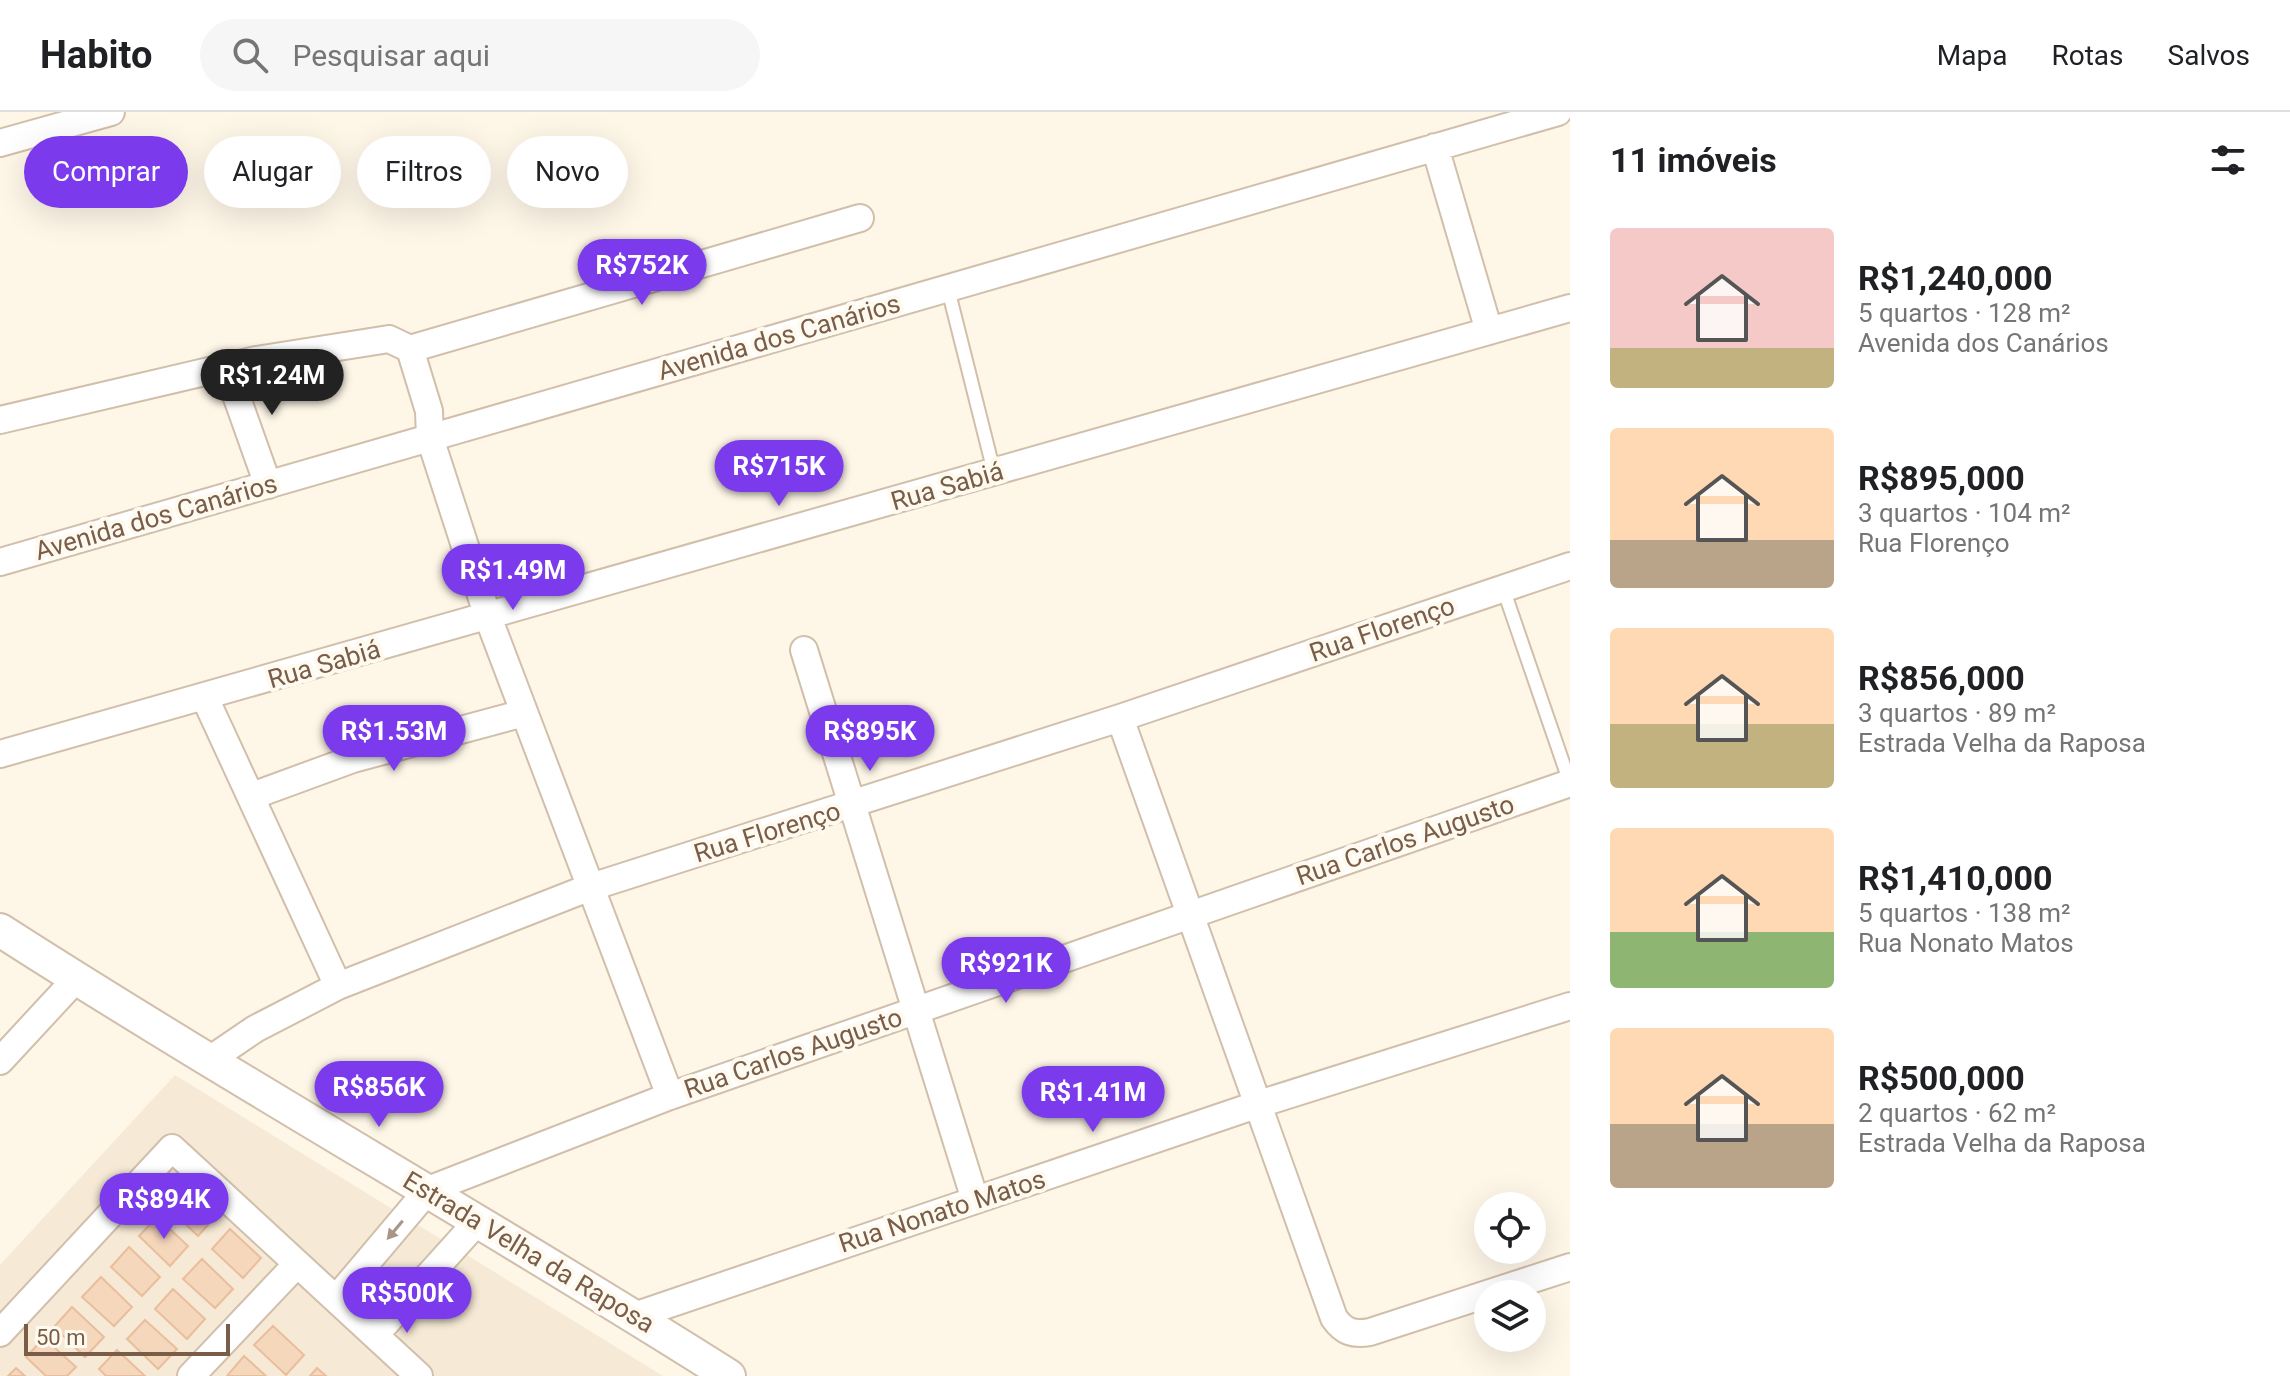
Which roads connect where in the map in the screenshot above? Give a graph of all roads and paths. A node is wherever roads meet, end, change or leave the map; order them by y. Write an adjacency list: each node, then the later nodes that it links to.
1 (111, 112): 3 (street)
2 (1558, 112): 4 (street, Avenida dos Canários)
3 (0, 143)
4 (1435, 147): 6 (street, Avenida dos Canários); 8 (street)
5 (860, 218): 9 (street)
6 (948, 289): 12 (street, Avenida dos Canários); 13 (lane)
7 (1570, 308): 8 (street, Rua Sabiá)
8 (1489, 331): 13 (street, Rua Sabiá)
9 (410, 349): 10 (street); 12 (street)
10 (226, 367): 11 (street); 14 (street)
11 (0, 420)
12 (430, 438): 14 (street, Avenida dos Canários); 18 (street)
13 (994, 472): 18 (street, Rua Sabiá)
14 (268, 485): 15 (street, Avenida dos Canários)
15 (0, 562)
16 (1570, 566): 17 (street, Rua Florenço)
17 (1503, 588): 22 (street, Rua Florenço); 24 (lane)
18 (488, 617): 20 (street, Rua Sabiá); 21 (street)
19 (804, 650): 26 (street)
20 (205, 698): 23 (street, Rua Sabiá); 25 (street)
21 (524, 713): 25 (street); 27 (street)
22 (1120, 718): 26 (street, Rua Florenço); 28 (street)
23 (0, 754)
24 (1570, 783): 28 (street, Rua Carlos Augusto)
25 (252, 796): 31 (street)
26 (852, 806): 27 (street, Rua Florenço); 33 (street)
27 (588, 888): 31 (street, Rua Florenço); 36 (street)
28 (1189, 915): 33 (street, Rua Carlos Augusto); 37 (street)
29 (0, 930): 30 (street, Estrada Velha da Raposa)
30 (76, 979): 34 (street); 35 (street, Estrada Velha da Raposa)
31 (338, 986): 35 (street, Rua Florenço)
32 (1570, 1006): 37 (street, Rua Nonato Matos)
33 (915, 1010): 36 (street, Rua Carlos Augusto); 39 (street)
34 (0, 1061)
35 (208, 1061): 38 (street, Estrada Velha da Raposa)
36 (670, 1096): 38 (street, Rua Carlos Augusto)
37 (1259, 1104): 39 (street, Rua Nonato Matos); 42 (street)
38 (428, 1190): 40 (street, Estrada Velha da Raposa); 43 (street, one-way to 43)
39 (975, 1200): 44 (street, Rua Nonato Matos)
40 (477, 1222): 44 (street, Estrada Velha da Raposa); 46 (street)
41 (297, 1264): 43 (street); 45 (street); 47 (street)
42 (1570, 1267)
43 (336, 1299): 46 (street)
44 (634, 1316): 49 (street, Estrada Velha da Raposa)
45 (0, 1333)
46 (375, 1335): 48 (street)
47 (191, 1376)
48 (418, 1376)
49 (729, 1376)

